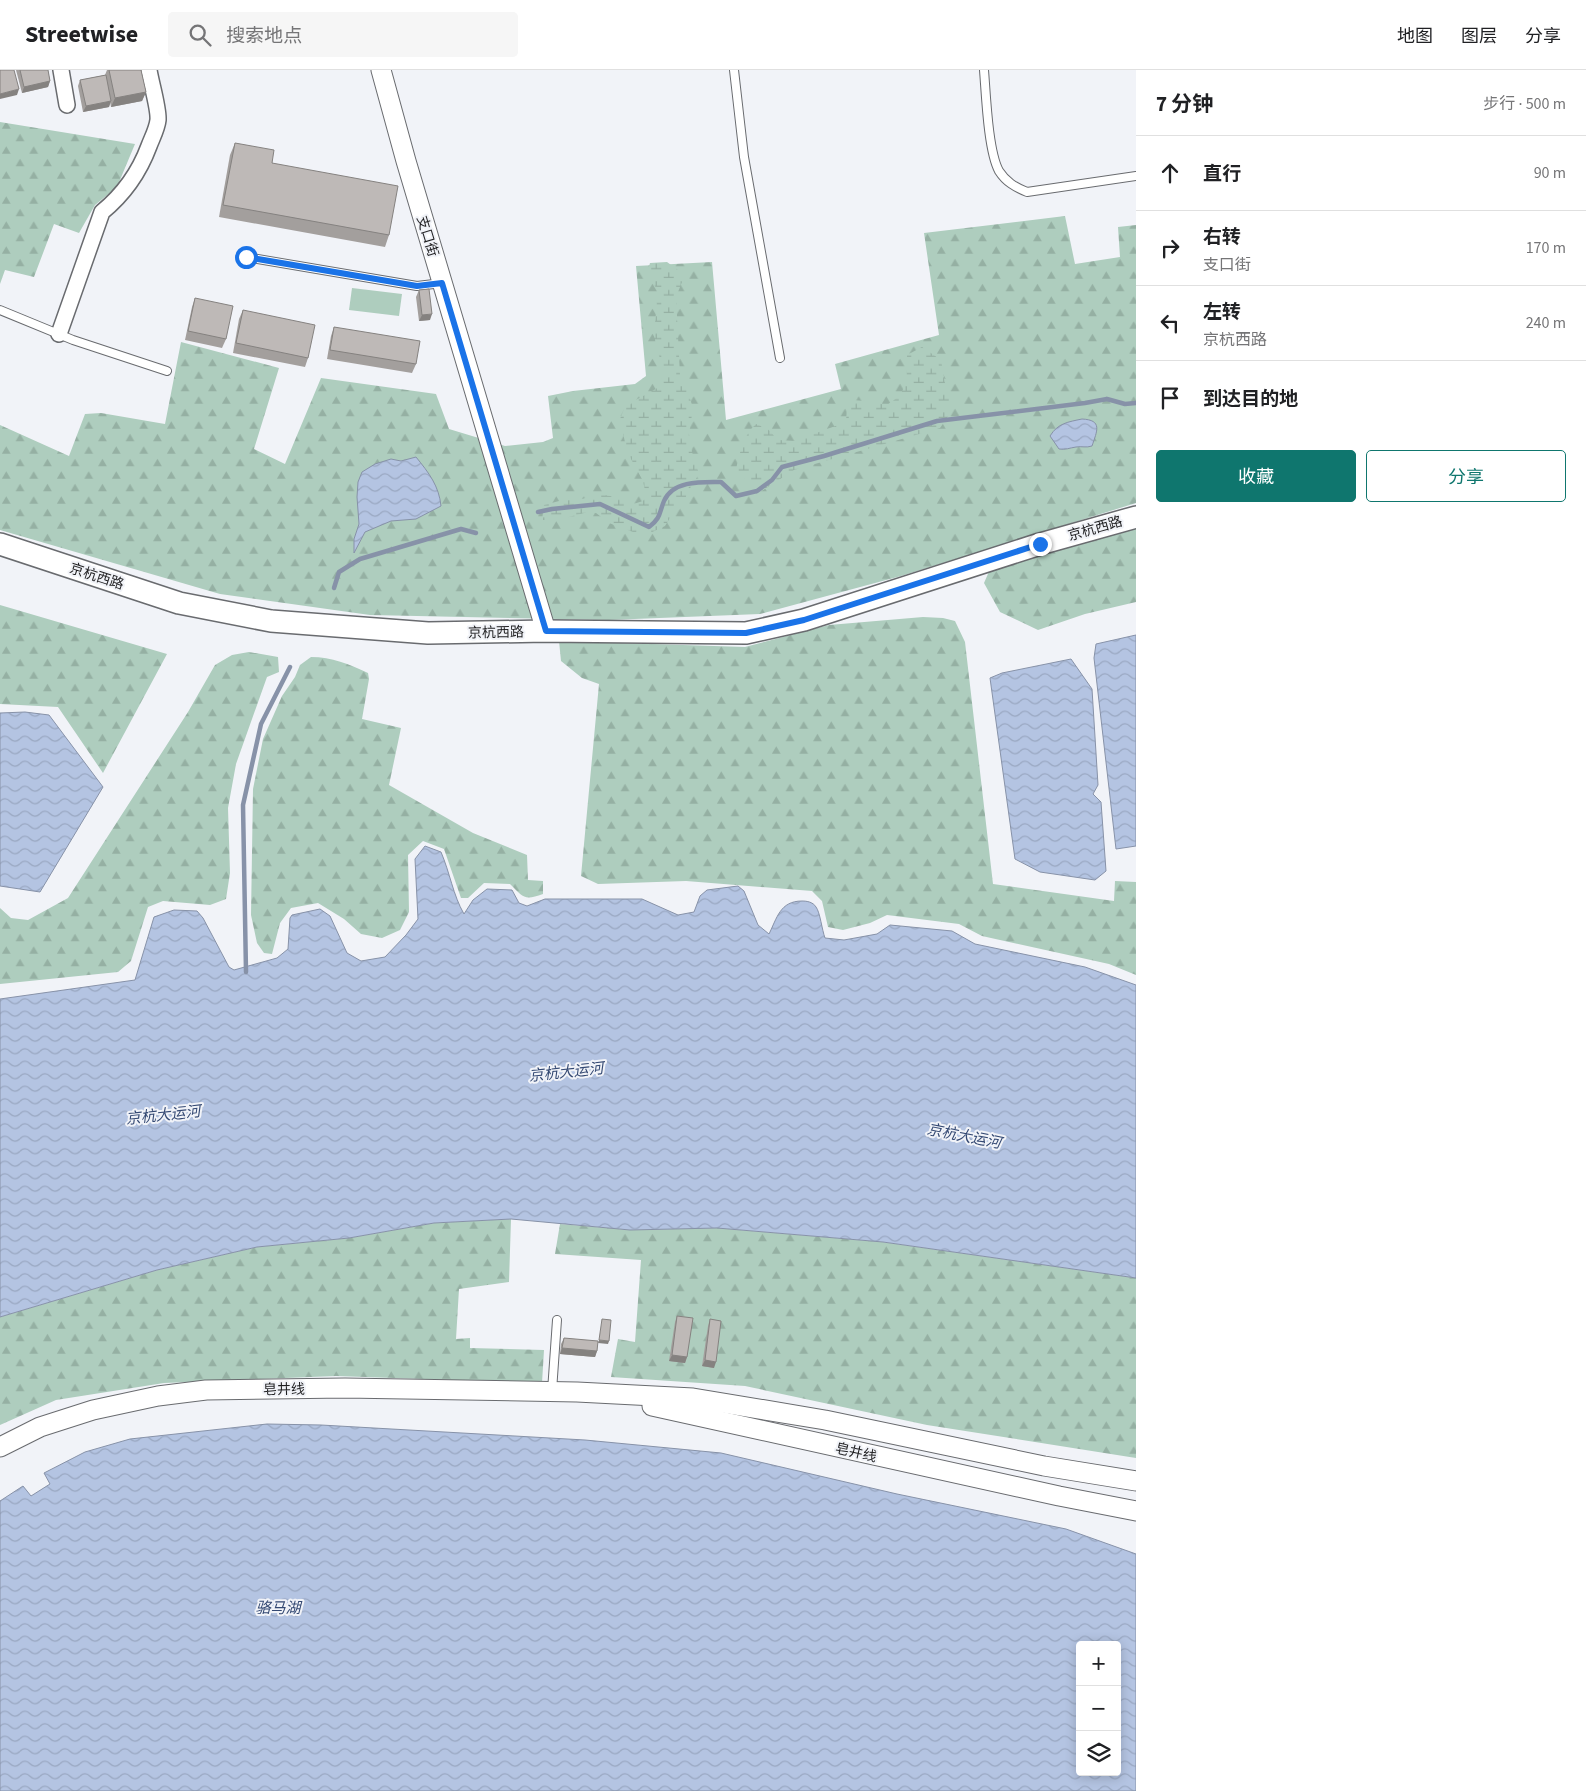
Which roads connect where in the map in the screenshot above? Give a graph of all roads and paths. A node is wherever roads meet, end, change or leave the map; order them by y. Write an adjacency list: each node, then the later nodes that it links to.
1 (61, 70): 6 (street)
2 (149, 70): 11 (street)
3 (381, 70): 9 (street, 支口街)
4 (734, 70): 12 (lane)
5 (984, 70): 7 (lane)
6 (67, 105)
7 (1136, 176)
8 (246, 257): 9 (lane)
9 (442, 283): 16 (street, 支口街)
10 (0, 310): 11 (lane)
11 (59, 334): 13 (lane)
12 (780, 358)
13 (167, 372)
14 (1136, 517): 16 (main road, 京杭西路)
15 (0, 544): 16 (main road, 京杭西路)
16 (546, 631)
17 (557, 1320): 18 (lane)
18 (552, 1392): 19 (street, 皂井线); 20 (street, 皂井线)
19 (577, 1392): 21 (street, 皂井线); 22 (street, 皂井线)
20 (0, 1447)
21 (1136, 1481)
22 (1136, 1511)

